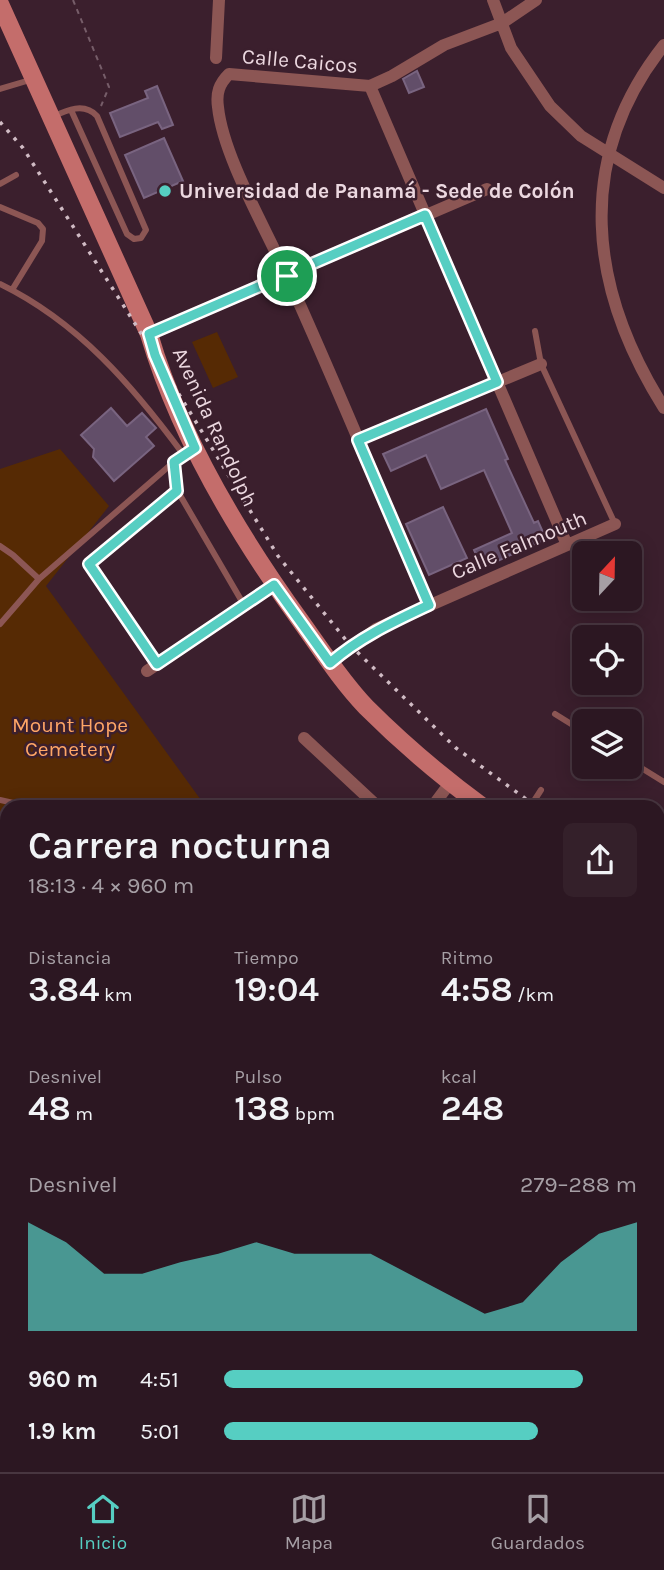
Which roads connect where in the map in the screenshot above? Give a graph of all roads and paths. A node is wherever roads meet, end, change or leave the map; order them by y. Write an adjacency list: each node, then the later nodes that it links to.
1 (73, 0): 15 (path)
2 (219, 0): 10 (street)
3 (493, 0): 6 (street)
4 (536, 0): 6 (street, Calle Caicos)
5 (0, 4): 8 (main road, Avenida Randolph)
6 (502, 23): 12 (street, Calle Caicos); 17 (street)
7 (0, 24): 8 (main road)
8 (16, 41): 11 (main road, Avenida Randolph)
9 (664, 45): 17 (street)
10 (216, 58)
11 (32, 79): 13 (lane); 16 (main road, Avenida Randolph)
12 (370, 86): 23 (street); 24 (street, Calle Caicos)
13 (0, 89)
14 (71, 110): 15 (lane); 15 (lane); 16 (lane)
15 (97, 116)
16 (50, 118): 28 (main road, Avenida Randolph)
17 (608, 150): 20 (street); 31 (street)
18 (16, 175): 19 (lane)
19 (0, 184)
20 (664, 188)
21 (487, 189): 23 (street)
22 (0, 207): 26 (lane)
23 (425, 215): 24 (street); 30 (street)
24 (287, 276): 28 (street); 32 (street)
25 (0, 284): 26 (lane)
26 (12, 290): 33 (lane)
27 (535, 331): 29 (lane)
28 (149, 334): 33 (main road, Avenida Randolph)
29 (541, 364): 30 (street); 36 (lane)
30 (497, 382): 32 (street); 37 (street)
31 (664, 408)
32 (358, 440): 41 (street)
33 (189, 451): 34 (lane); 40 (main road, Avenida Randolph)
34 (174, 462): 35 (lane); 39 (lane)
35 (177, 491): 42 (lane); 45 (lane)
36 (615, 524): 37 (street, Calle Falmouth)
37 (567, 545): 41 (street, Calle Falmouth)
38 (0, 546): 39 (lane)
39 (39, 579): 43 (lane)
40 (274, 585): 42 (street); 44 (main road, Avenida Randolph)
41 (429, 605): 44 (street, Calle Falmouth)
42 (244, 606): 45 (street)
43 (0, 624)
44 (330, 663): 51 (main road, Avenida Randolph)
45 (152, 667)
46 (555, 713): 47 (lane)
47 (572, 724)
48 (304, 738): 53 (street)
49 (642, 768): 50 (lane)
50 (664, 782)
51 (450, 783): 54 (street); 55 (main road, Avenida Randolph)
52 (541, 790): 56 (lane)
53 (370, 800)
54 (437, 800)
55 (473, 800)
56 (535, 800)

